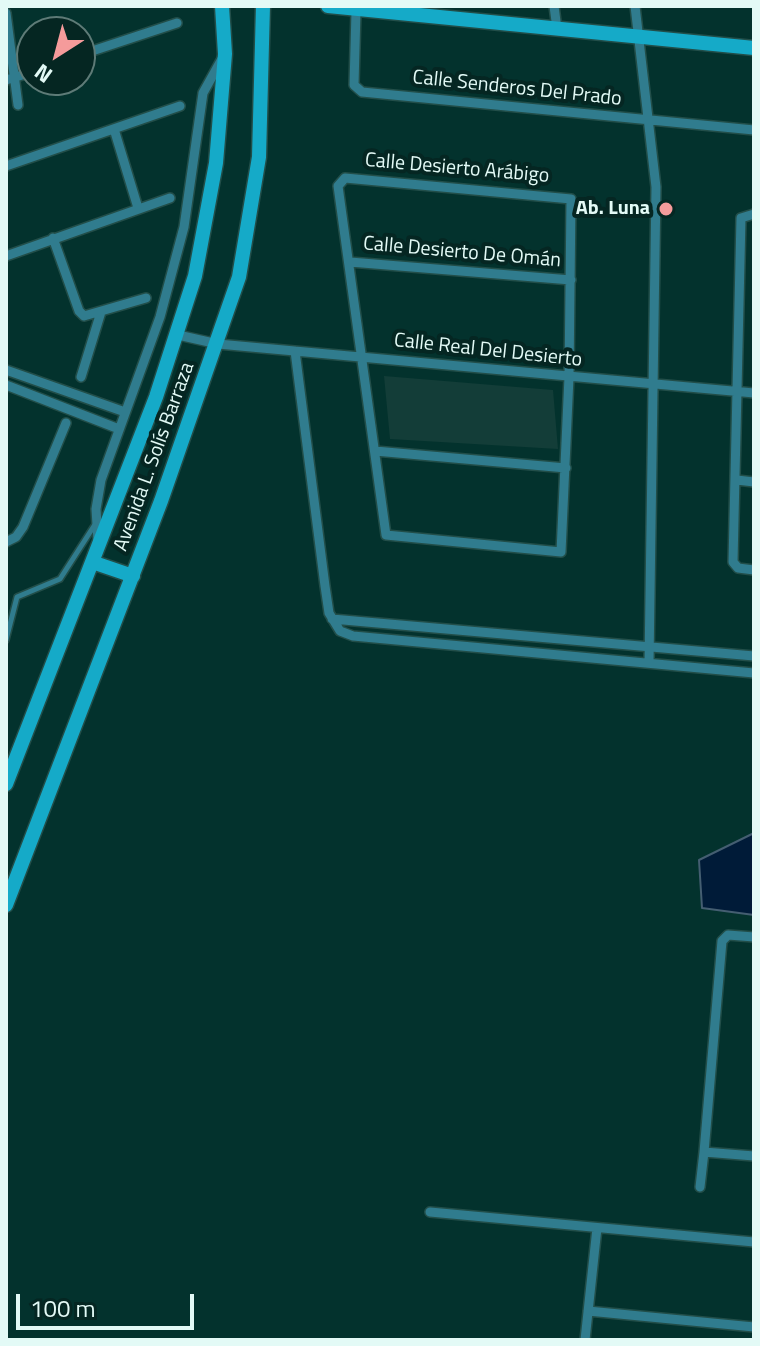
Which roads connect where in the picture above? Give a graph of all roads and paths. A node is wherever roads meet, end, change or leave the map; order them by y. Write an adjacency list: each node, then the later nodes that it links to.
1 (222, 6): 13 (main road, Avenida L. Solís Barraza)
2 (263, 6): 33 (main road, Avenida L. Solís Barraza)
3 (328, 6): 6 (main road)
4 (554, 6): 9 (street)
5 (635, 6): 10 (street)
6 (356, 11): 9 (main road); 17 (street, Calle Senderos Del Prado)
7 (6, 13): 14 (street)
8 (177, 23): 12 (street)
9 (557, 29): 10 (main road)
10 (639, 38): 11 (main road); 17 (street)
11 (754, 48)
12 (96, 50)
13 (225, 54): 32 (main road, Avenida L. Solís Barraza); 43 (street)
14 (10, 79): 15 (street)
15 (18, 105)
16 (180, 106): 18 (street)
17 (648, 120): 19 (street, Calle Senderos Del Prado); 40 (street)
18 (114, 129): 20 (street); 22 (street)
19 (754, 130)
20 (6, 166)
21 (170, 198): 22 (street)
22 (138, 208): 24 (street)
23 (751, 213): 29 (street)
24 (53, 238): 25 (street); 31 (street)
25 (6, 256)
26 (350, 262): 27 (street, Calle Desierto De Omán); 27 (street, Calle Desierto Arábigo); 35 (street, Calle Desierto Arábigo)
27 (571, 280): 38 (street, Calle Desierto Arábigo)
28 (146, 298): 31 (street)
29 (740, 306): 30 (street); 41 (street)
30 (754, 307)
31 (101, 312): 37 (street)
32 (178, 335): 33 (street, Calle Real Del Desierto); 52 (main road, Avenida L. Solís Barraza)
33 (218, 344): 34 (street, Calle Real Del Desierto); 55 (main road, Avenida L. Solís Barraza)
34 (295, 351): 35 (street, Calle Real Del Desierto); 56 (street)
35 (363, 357): 38 (street, Calle Real Del Desierto); 46 (street, Calle Desierto Arábigo)
36 (6, 370): 43 (street)
37 (81, 377)
38 (569, 377): 40 (street, Calle Real Del Desierto); 47 (street, Calle Desierto Arábigo)
39 (6, 385): 45 (street)
40 (654, 386): 41 (street, Calle Real Del Desierto); 58 (street)
41 (738, 391): 42 (street, Calle Real Del Desierto); 48 (street)
42 (754, 393)
43 (125, 412): 45 (street)
44 (66, 423): 51 (street)
45 (119, 429): 50 (street)
46 (375, 451): 47 (street); 47 (street, Calle Desierto Arábigo)
47 (566, 468)
48 (737, 480): 49 (street); 54 (street)
49 (754, 482)
50 (96, 524): 52 (street); 57 (lane)
51 (6, 542)
52 (99, 545): 53 (main road, Avenida L. Solís Barraza)
53 (92, 562): 55 (main road); 62 (main road, Avenida L. Solís Barraza)
54 (754, 570)
55 (133, 576): 63 (main road, Avenida L. Solís Barraza)
56 (332, 619): 58 (street); 60 (street)
57 (6, 640)
58 (650, 647): 59 (street); 60 (street)
59 (754, 656)
60 (649, 663): 61 (street)
61 (754, 673)
62 (6, 784)
63 (6, 905)
64 (754, 937): 65 (street)
65 (704, 1152): 66 (street); 67 (street)
66 (754, 1156)
67 (700, 1187)
68 (430, 1212): 69 (street)
69 (597, 1228): 70 (street); 71 (street)
70 (754, 1242)
71 (588, 1311): 72 (street); 73 (street)
72 (754, 1327)
73 (585, 1340)

